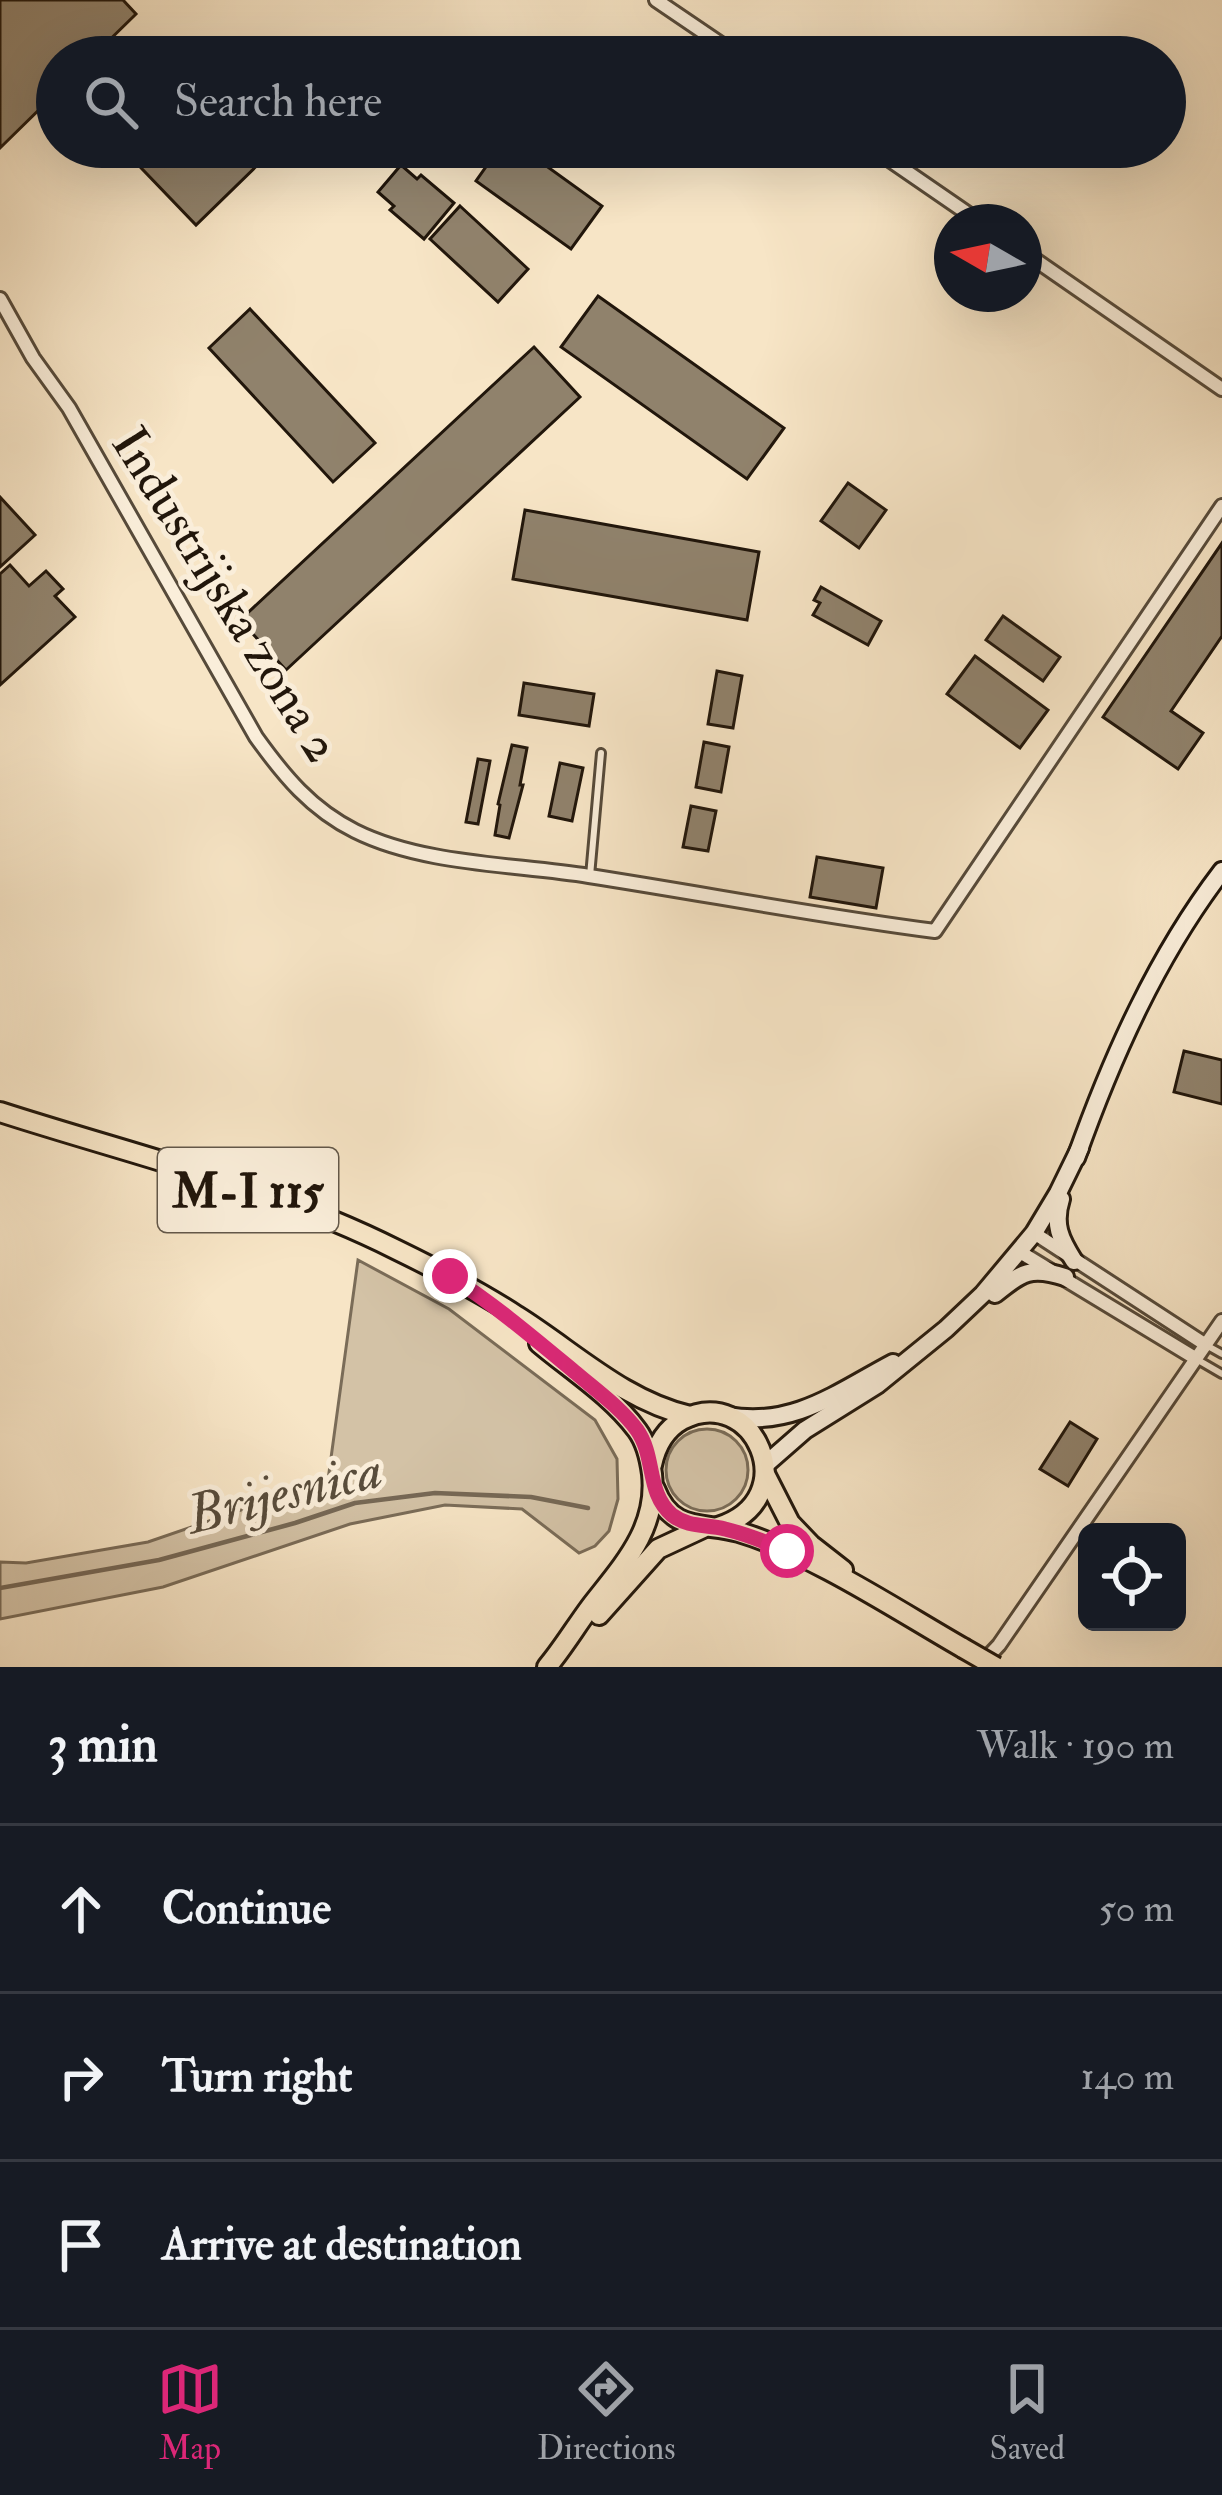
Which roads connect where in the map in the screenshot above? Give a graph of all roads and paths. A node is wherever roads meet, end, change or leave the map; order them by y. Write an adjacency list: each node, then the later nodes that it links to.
1 (656, 0): 2 (street)
2 (709, 36)
3 (902, 168): 4 (street)
4 (954, 204)
5 (1042, 264): 7 (street)
6 (0, 299): 11 (street, Industrijska zona 2)
7 (1222, 388)
8 (1222, 506): 11 (street, Industrijska zona 2)
9 (601, 753): 11 (lane)
10 (1222, 871): 13 (main road)
11 (590, 876)
12 (0, 1112): 17 (main road, M-I 115)
13 (1080, 1148): 14 (main road); 16 (main road)
14 (1034, 1233): 15 (main road); 16 (street)
15 (1020, 1252): 16 (street); 19 (main road)
16 (1069, 1269): 19 (main road); 20 (street); 23 (street)
17 (484, 1298): 26 (main road, M-I 115); 28 (main road, M-I 115)
18 (1222, 1321): 20 (street)
19 (946, 1329): 21 (main road)
20 (1206, 1345): 22 (lane); 23 (street)
21 (926, 1346): 25 (main road); 27 (main road)
22 (1222, 1354)
23 (1195, 1358): 24 (lane); 32 (street)
24 (1222, 1374)
25 (723, 1415): 26 (main road, M-I 115); 27 (main road, M-I 115)
26 (690, 1416): 28 (main road)
27 (765, 1470): 29 (main road); 30 (main road, M-I 115)
28 (652, 1476): 29 (main road, M-I 115); 31 (main road)
29 (710, 1527): 30 (main road, M-I 115); 31 (main road)
30 (880, 1599): 33 (main road, M-I 115, bridge)
31 (550, 1664)
32 (979, 1667)
33 (996, 1667)

